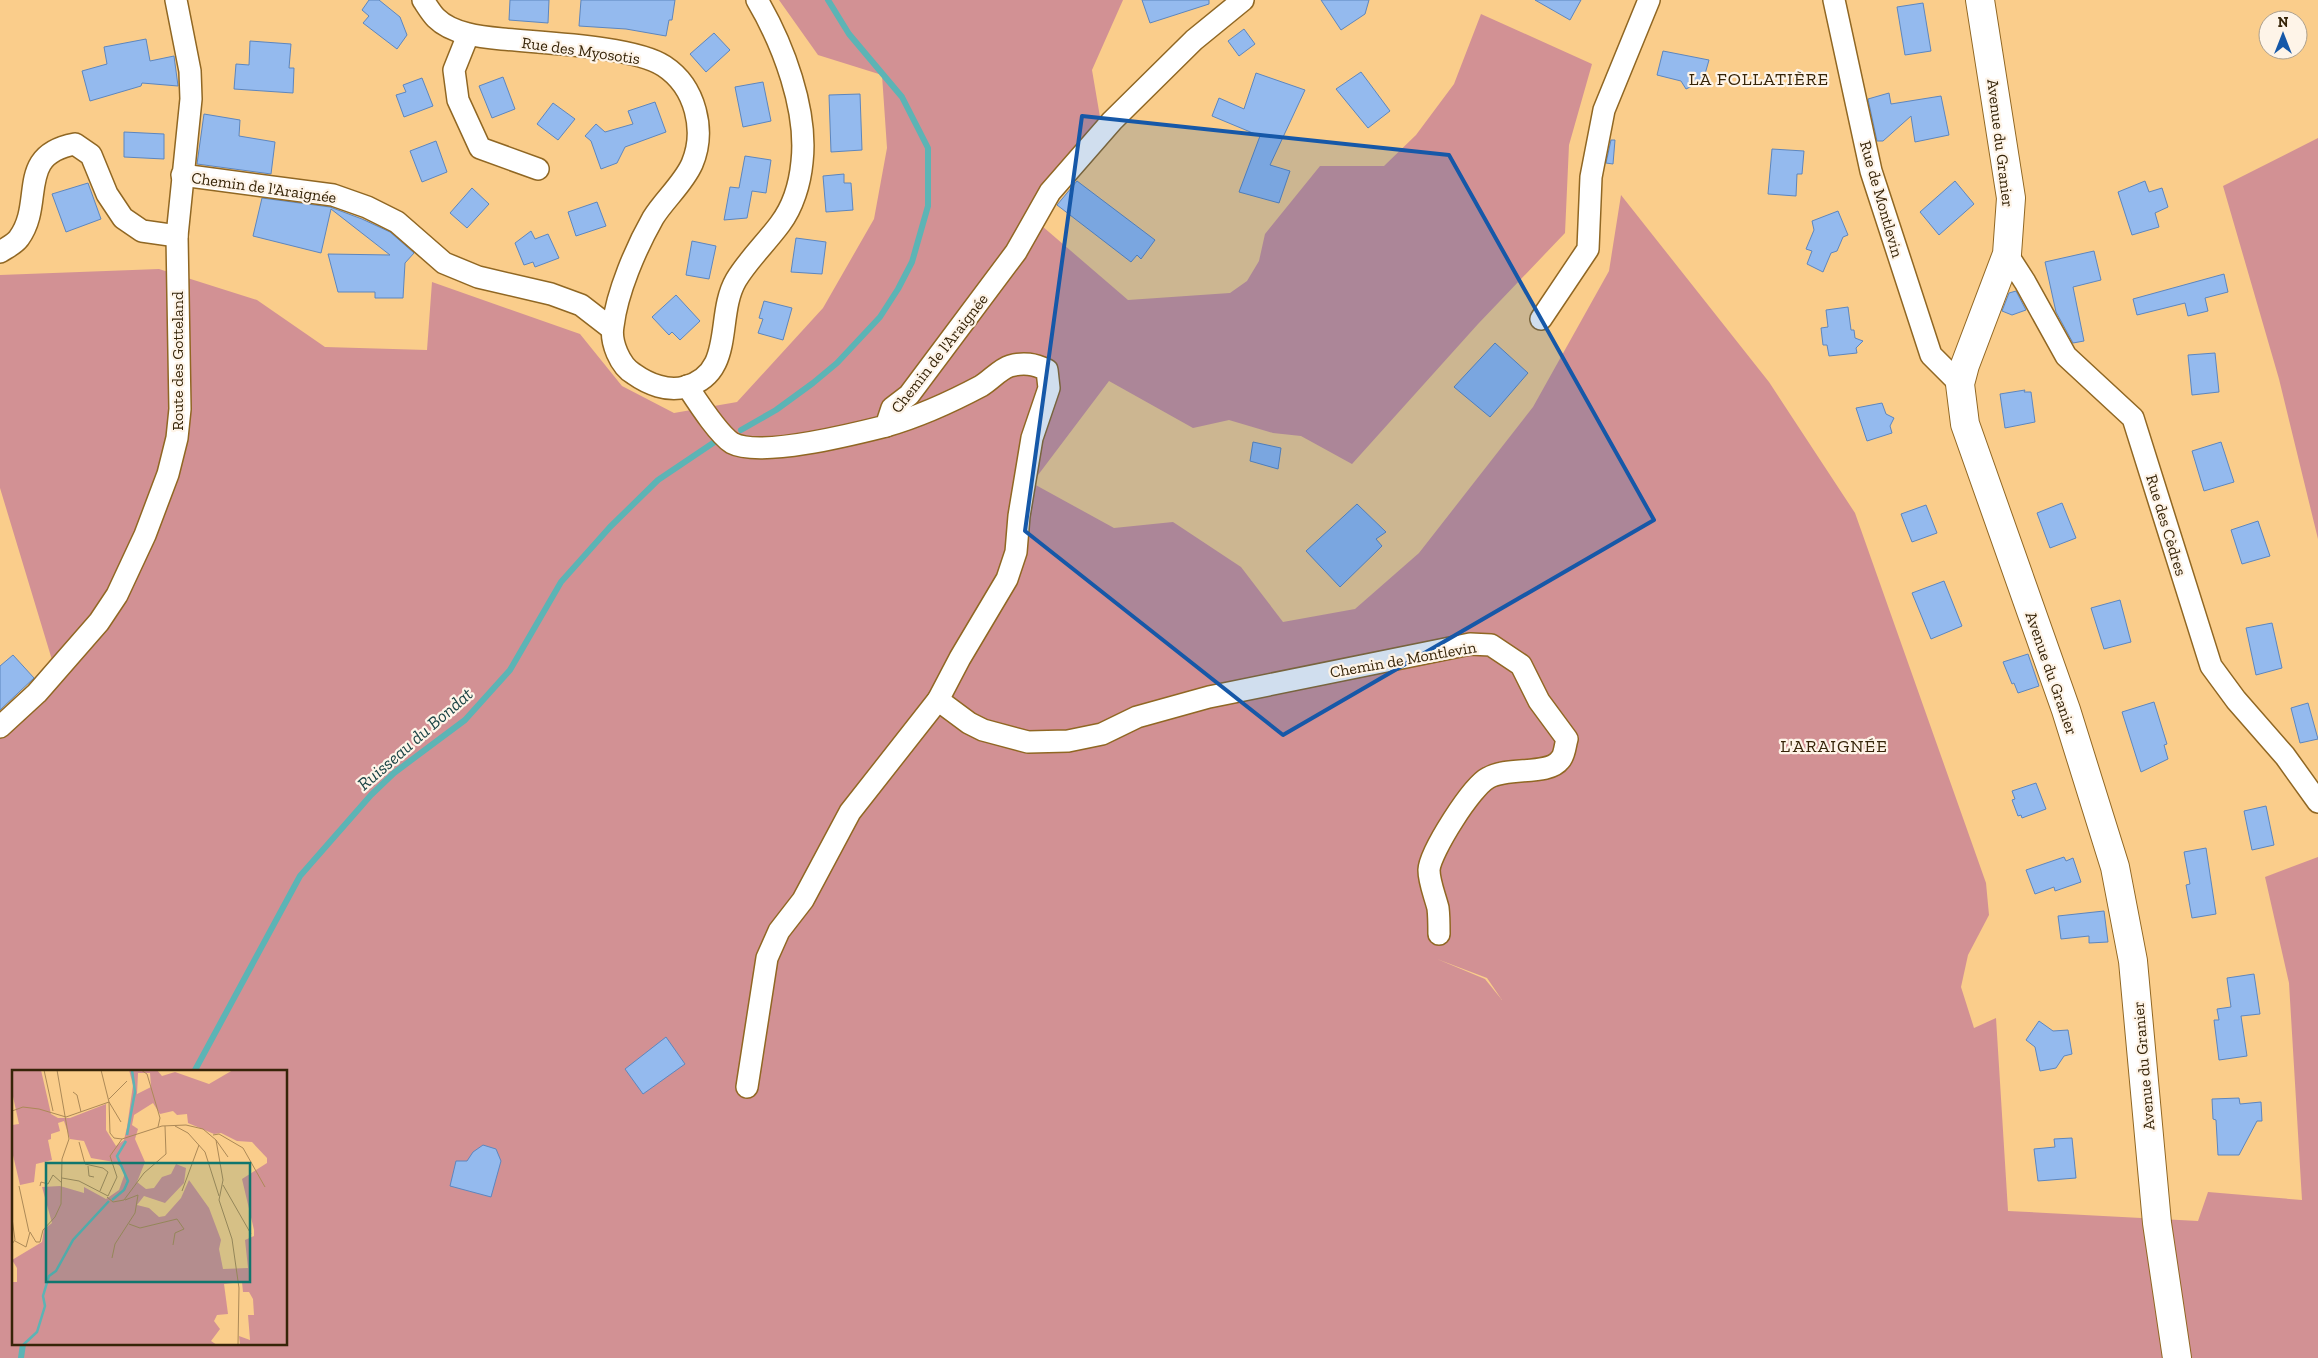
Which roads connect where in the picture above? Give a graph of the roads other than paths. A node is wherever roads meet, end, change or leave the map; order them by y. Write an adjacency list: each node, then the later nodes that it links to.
1 (176, 0): 10 (street, Route des Gotteland)
2 (423, 0): 8 (street, Rue des Myosotis)
3 (757, 0): 17 (street, Rue des Myosotis)
4 (1242, 0): 18 (street, Chemin de l'Araignée)
5 (1649, 0): 14 (street)
6 (1834, 0): 16 (street, Rue de Montlevin)
7 (1980, 0): 13 (main road, Avenue du Granier)
8 (468, 35): 9 (street); 15 (street, Rue des Myosotis)
9 (538, 170)
10 (182, 175): 11 (street, Route des Gotteland); 15 (street, Chemin de l'Araignée)
11 (177, 236): 12 (street); 20 (street, Route des Gotteland)
12 (0, 252)
13 (2006, 254): 16 (main road, Avenue du Granier); 21 (street, Rue des Cèdres)
14 (1541, 319)
15 (612, 329): 17 (street, Rue des Myosotis)
16 (1960, 384): 24 (main road, Avenue du Granier)
17 (687, 386): 18 (street, Chemin de l'Araignée)
18 (886, 426): 19 (street)
19 (938, 700): 22 (street, Chemin de Montlevin); 23 (street)
20 (0, 727)
21 (2318, 802)
22 (1439, 934)
23 (747, 1087)
24 (2178, 1358)

